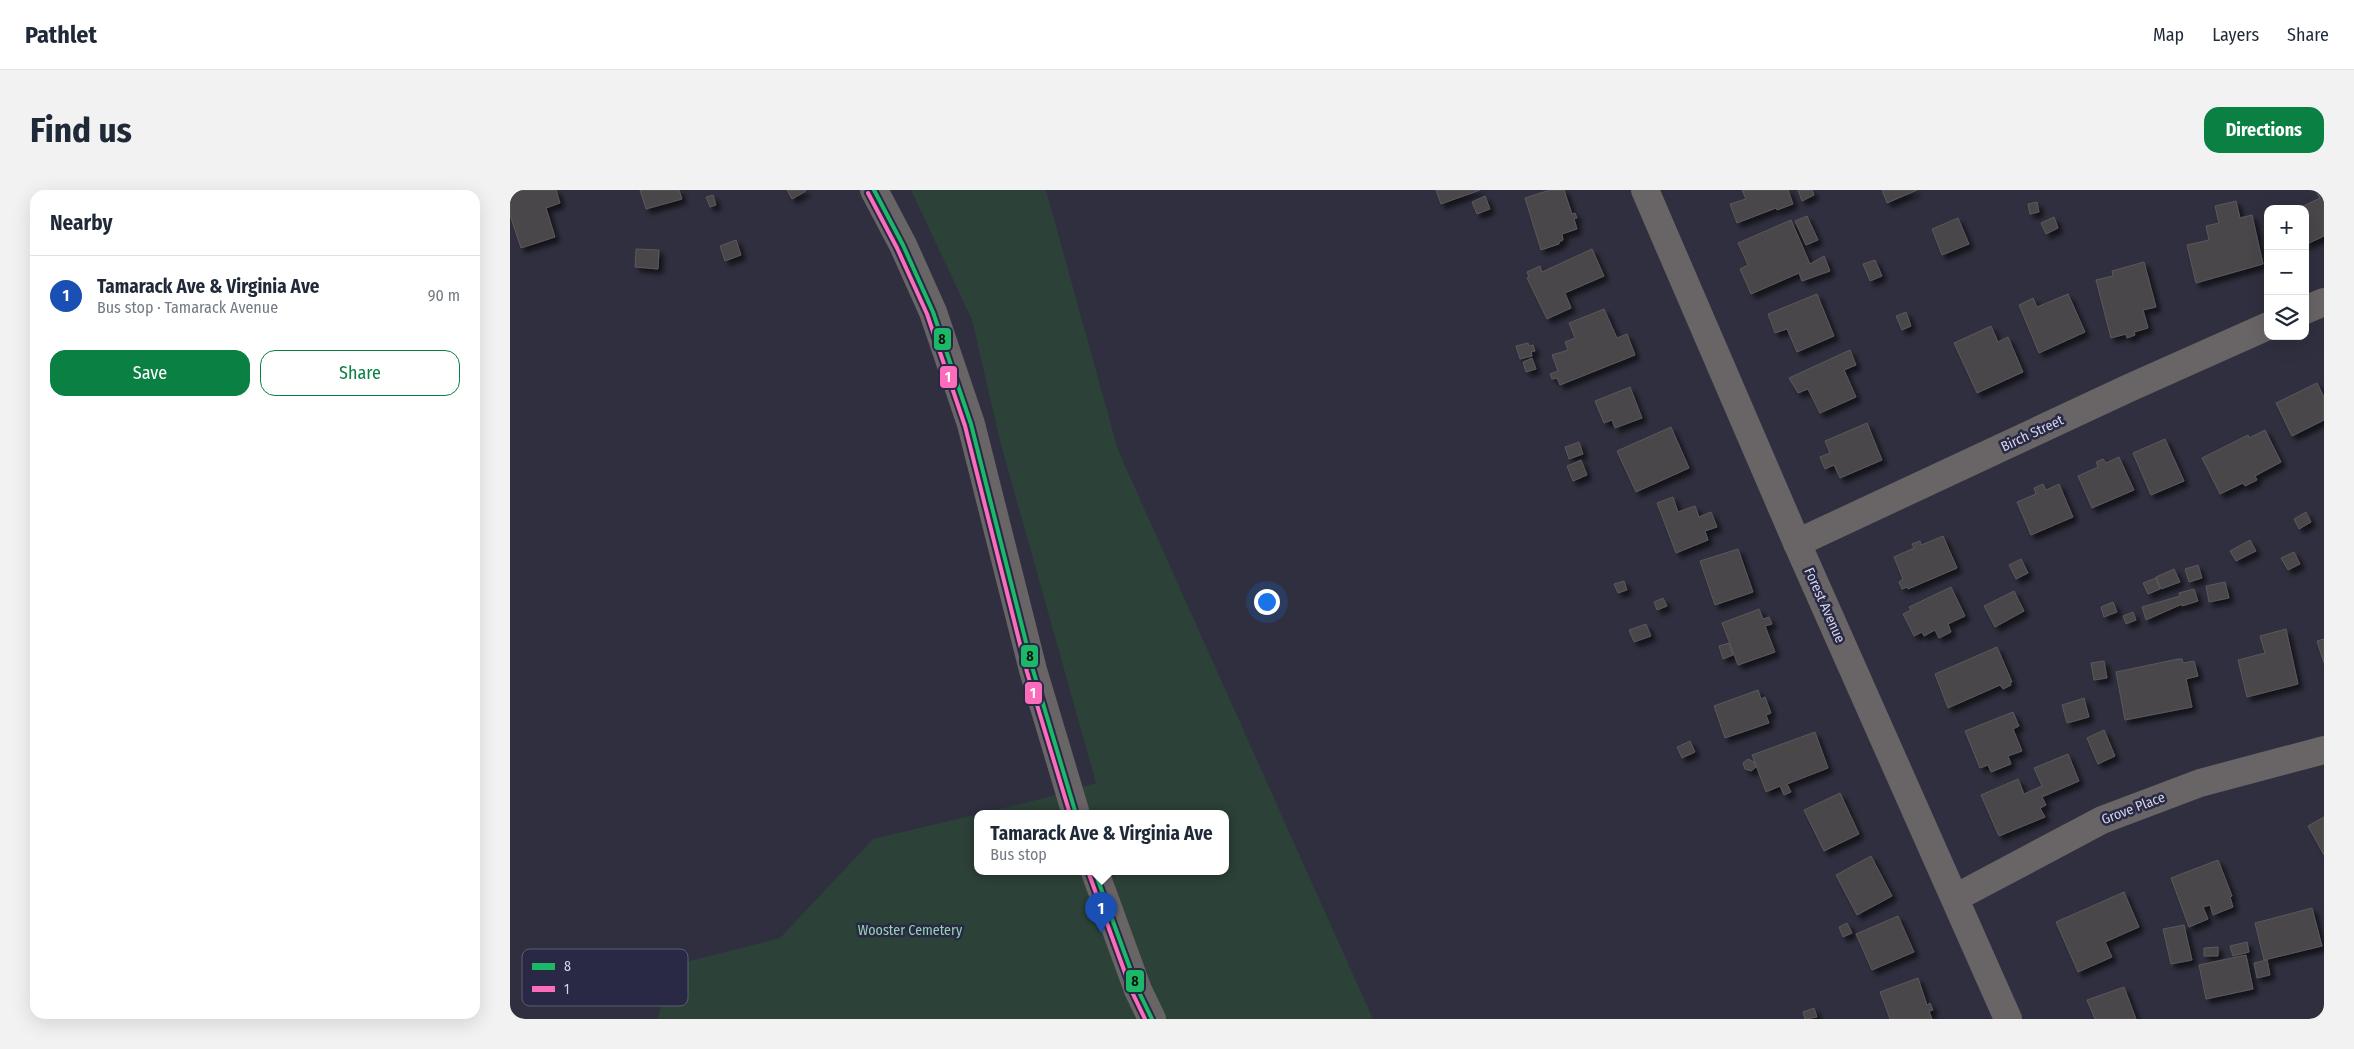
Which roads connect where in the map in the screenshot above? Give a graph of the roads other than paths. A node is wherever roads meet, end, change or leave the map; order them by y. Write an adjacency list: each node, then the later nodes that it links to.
1 (874, 190): 8 (street)
2 (1645, 190): 6 (street, Forest Avenue)
3 (2324, 302): 4 (street)
4 (2309, 308)
5 (2264, 328): 6 (street, Birch Street)
6 (1797, 544): 10 (street, Forest Avenue)
7 (2324, 750): 10 (street, Grove Place)
8 (1075, 810)
9 (1096, 875): 11 (street)
10 (1955, 898): 12 (street, Forest Avenue)
11 (1152, 1019)
12 (2008, 1019)

